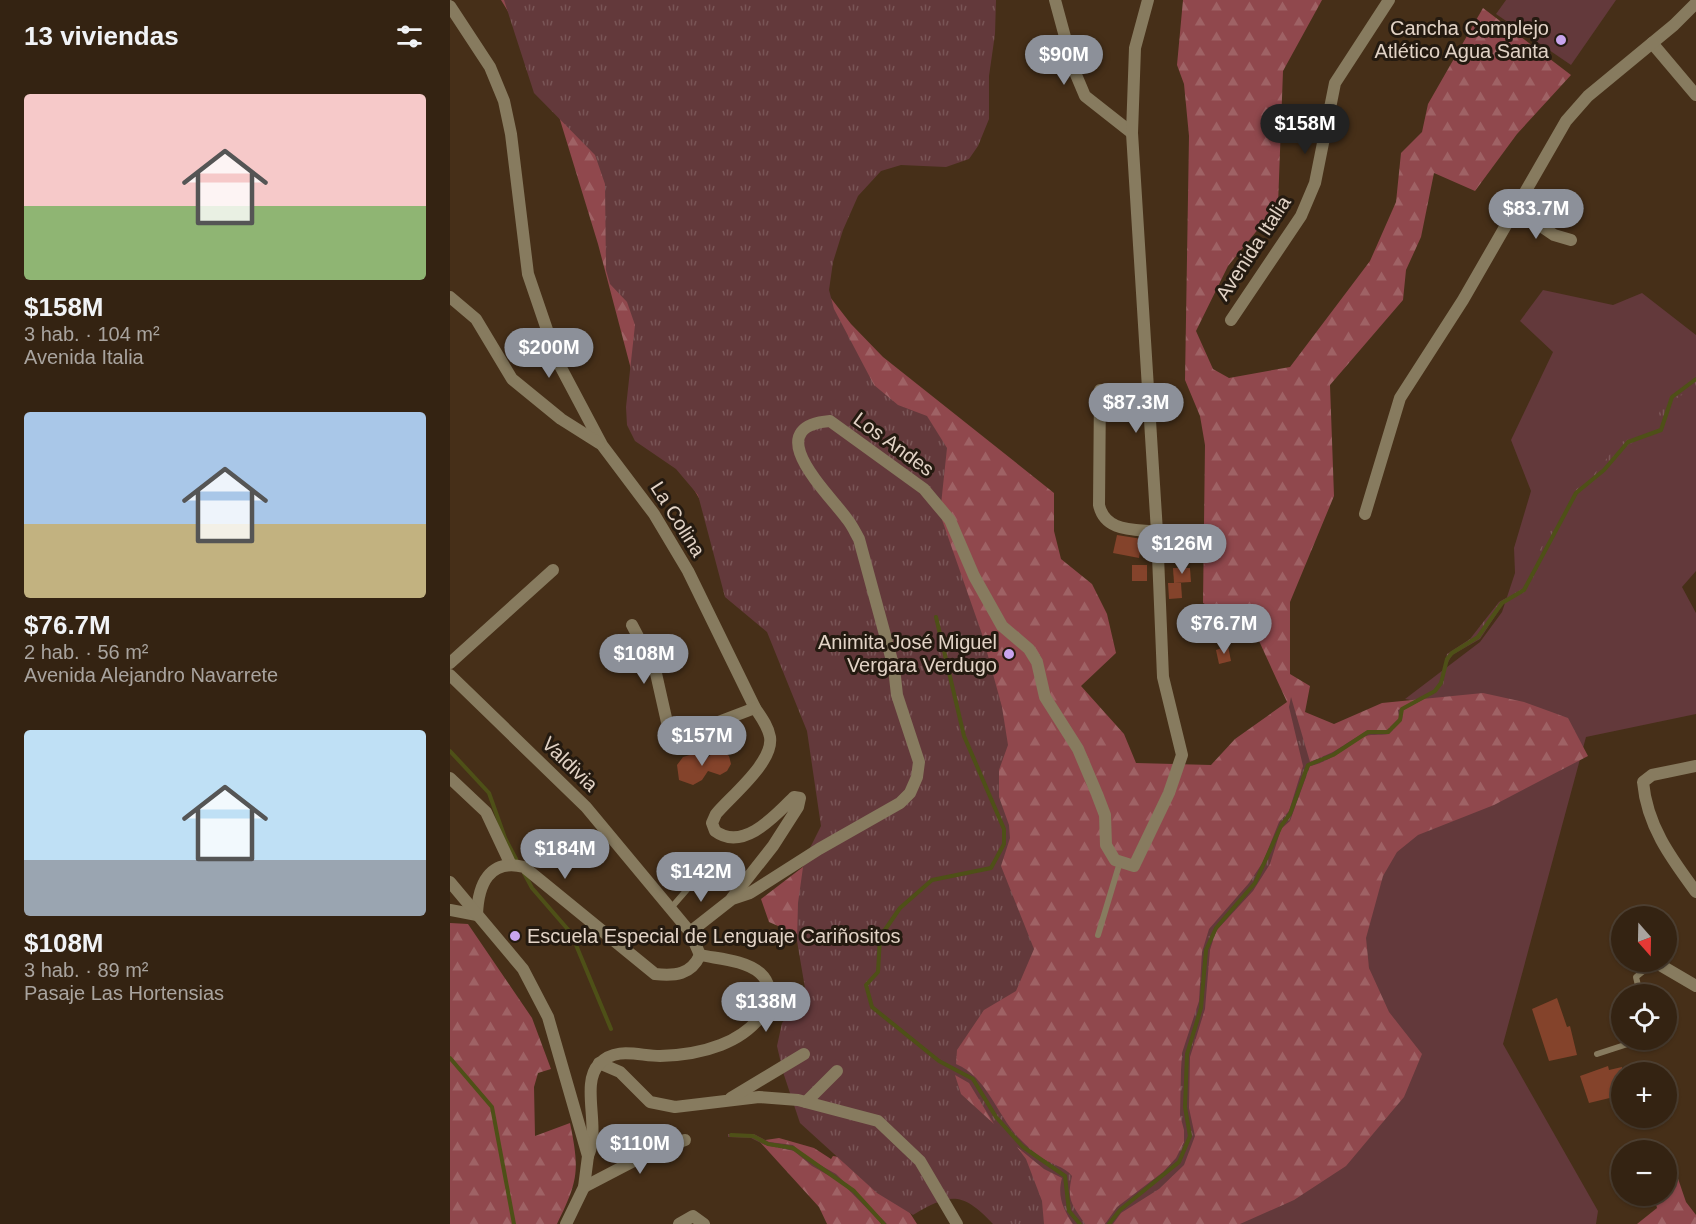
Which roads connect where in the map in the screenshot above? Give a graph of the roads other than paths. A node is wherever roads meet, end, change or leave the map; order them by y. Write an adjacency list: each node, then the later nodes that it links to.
1 (1055, 0): 8 (street)
2 (1148, 0): 8 (street)
3 (1389, 0): 12 (street, Avenida Italia)
4 (1696, 3): 6 (street)
5 (450, 6): 14 (street, La Colina)
6 (1652, 43): 7 (street); 9 (street)
7 (1696, 95)
8 (1132, 133): 16 (street)
9 (1516, 208): 10 (street); 15 (street)
10 (1571, 240)
11 (450, 297): 14 (street)
12 (1231, 320)
13 (1100, 390): 16 (street)
14 (602, 444): 21 (street, La Colina)
15 (1365, 514)
16 (1157, 532): 25 (street)
17 (553, 570): 19 (street)
18 (632, 625): 21 (street)
19 (450, 663)
20 (450, 675): 30 (street, Valdivia)
21 (755, 708): 29 (street, La Colina)
22 (1696, 766): 28 (street)
23 (450, 778): 26 (street)
24 (711, 862): 30 (lane)
25 (1120, 862): 29 (street, Los Andes); 34 (lane)
26 (510, 863): 32 (street); 35 (street)
27 (450, 882): 32 (street)
28 (1696, 892)
29 (732, 899): 33 (street, Los Andes)
30 (670, 908): 33 (street, Valdivia)
31 (450, 910): 32 (street)
32 (477, 915): 48 (street)
33 (690, 932): 35 (street, Valdivia)
34 (1098, 935)
35 (700, 956): 43 (street)
36 (1642, 972): 38 (lane)
37 (1672, 972): 39 (street)
38 (1638, 984)
39 (1696, 986)
40 (1611, 1049): 42 (lane)
41 (804, 1054): 45 (street)
42 (1597, 1054)
43 (599, 1063): 45 (street); 48 (street)
44 (837, 1071): 46 (street)
45 (724, 1102): 46 (street)
46 (806, 1102): 53 (street)
47 (685, 1140): 49 (street)
48 (588, 1156): 49 (street)
49 (584, 1187): 50 (street)
50 (566, 1224)
51 (679, 1224): 52 (street)
52 (704, 1224)
53 (957, 1224)

